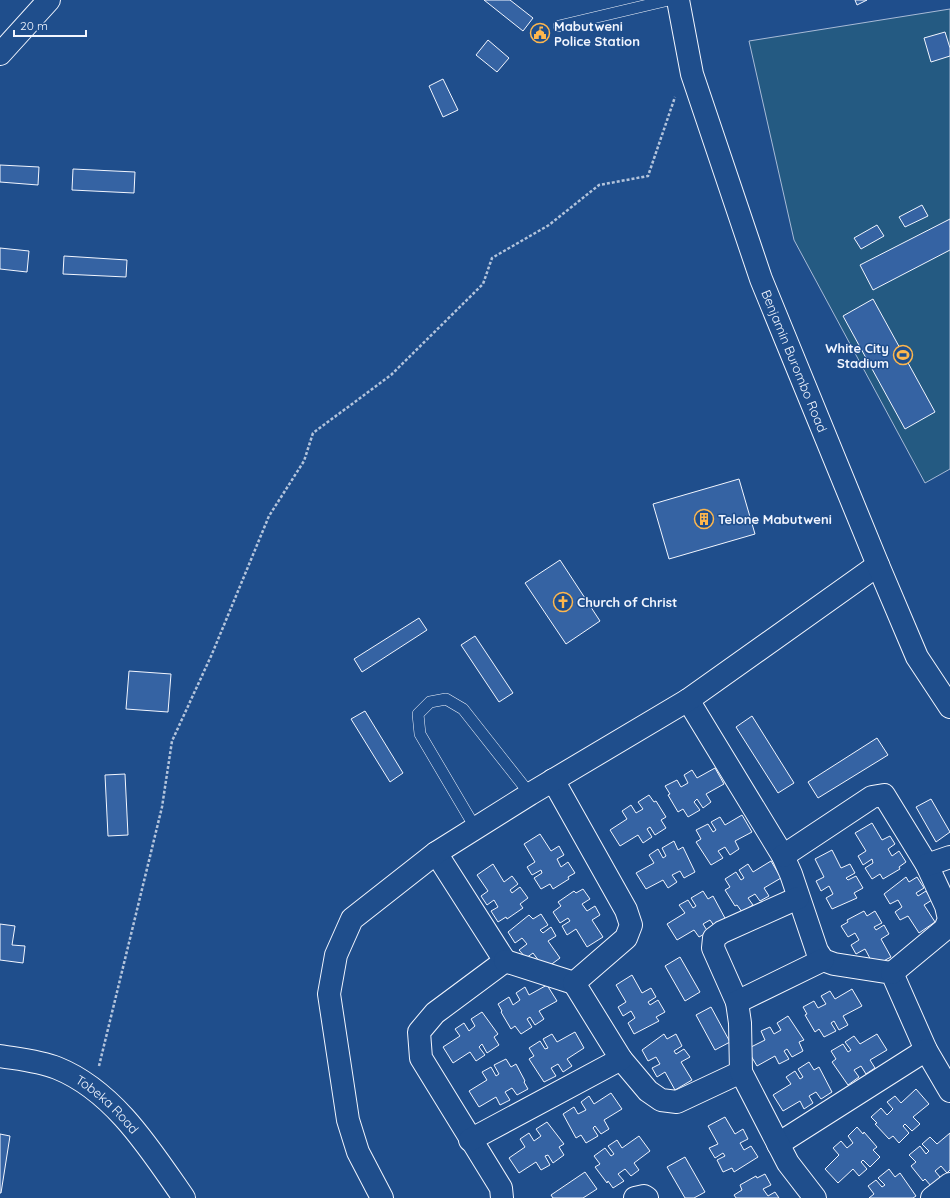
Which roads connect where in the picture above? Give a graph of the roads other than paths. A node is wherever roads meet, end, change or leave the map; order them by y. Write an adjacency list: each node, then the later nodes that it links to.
1 (49, 0): 5 (street)
2 (669, 0): 4 (lane)
3 (678, 0): 6 (street, Benjamin Burombo Road)
4 (559, 26)
5 (0, 54)
6 (878, 565): 7 (street); 8 (street, Benjamin Burombo Road)
7 (688, 700): 9 (street); 13 (street)
8 (950, 707)
9 (553, 780): 10 (street); 20 (street)
10 (530, 794): 11 (street); 11 (lane)
11 (476, 829): 12 (street)
12 (436, 853): 18 (street); 31 (street)
13 (783, 856): 15 (street); 16 (street)
14 (950, 857): 15 (street)
15 (927, 865): 19 (street)
16 (798, 898): 17 (street); 21 (street)
17 (823, 960): 19 (street); 21 (street)
18 (505, 961): 20 (street); 27 (street)
19 (892, 973): 22 (street)
20 (574, 983): 24 (street)
21 (737, 1002): 25 (street)
22 (926, 1050): 26 (street); 28 (street)
23 (0, 1056): 30 (street, Tobeka Road)
24 (621, 1059): 25 (street); 27 (street)
25 (741, 1072): 28 (street)
26 (950, 1091)
27 (470, 1140): 32 (street)
28 (778, 1144): 35 (street)
29 (950, 1184): 36 (street)
30 (184, 1198)
31 (382, 1198)
32 (502, 1198)
33 (635, 1198): 34 (street)
34 (647, 1198)
35 (815, 1198)
36 (932, 1198)

